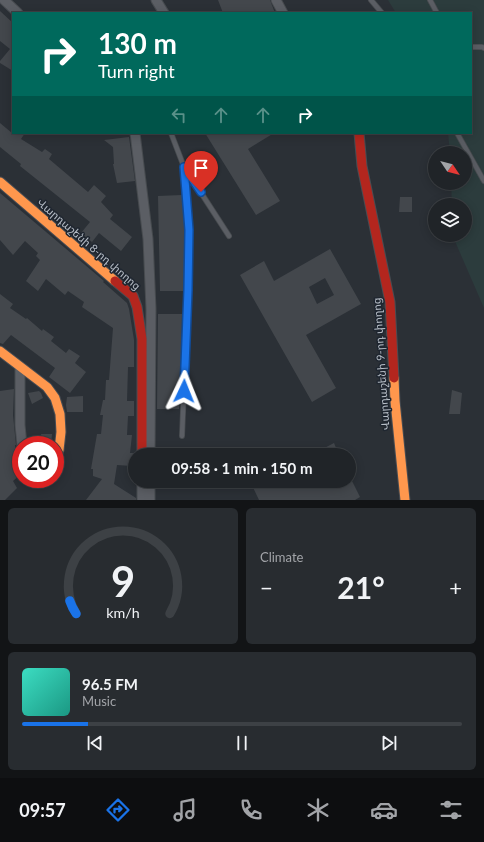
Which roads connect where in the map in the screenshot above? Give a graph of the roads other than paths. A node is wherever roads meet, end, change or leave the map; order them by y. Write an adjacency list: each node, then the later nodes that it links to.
1 (4, 0): 6 (street)
2 (156, 0): 7 (street)
3 (276, 0): 8 (street)
4 (371, 0): 9 (lane)
5 (430, 0): 10 (lane)
6 (17, 12)
7 (163, 12)
8 (282, 12)
9 (381, 12)
10 (436, 12)
11 (472, 47): 12 (lane)
12 (484, 48)
13 (135, 134): 27 (street)
14 (171, 134): 17 (lane)
15 (359, 134): 32 (street, Վարդաշենի 9-րդ փողոց)
16 (459, 134): 18 (lane)
17 (184, 167): 20 (lane); 25 (lane)
18 (484, 181)
19 (0, 182): 26 (street, Վարդաշենի 8-րդ փողոց)
20 (229, 236)
21 (0, 351): 22 (street)
22 (20, 367): 23 (street); 24 (street)
23 (21, 436)
24 (60, 436)
25 (182, 436)
26 (142, 448)
27 (150, 448)
28 (142, 488): 30 (street)
29 (150, 488): 31 (street)
30 (142, 500)
31 (150, 500)
32 (405, 500)

